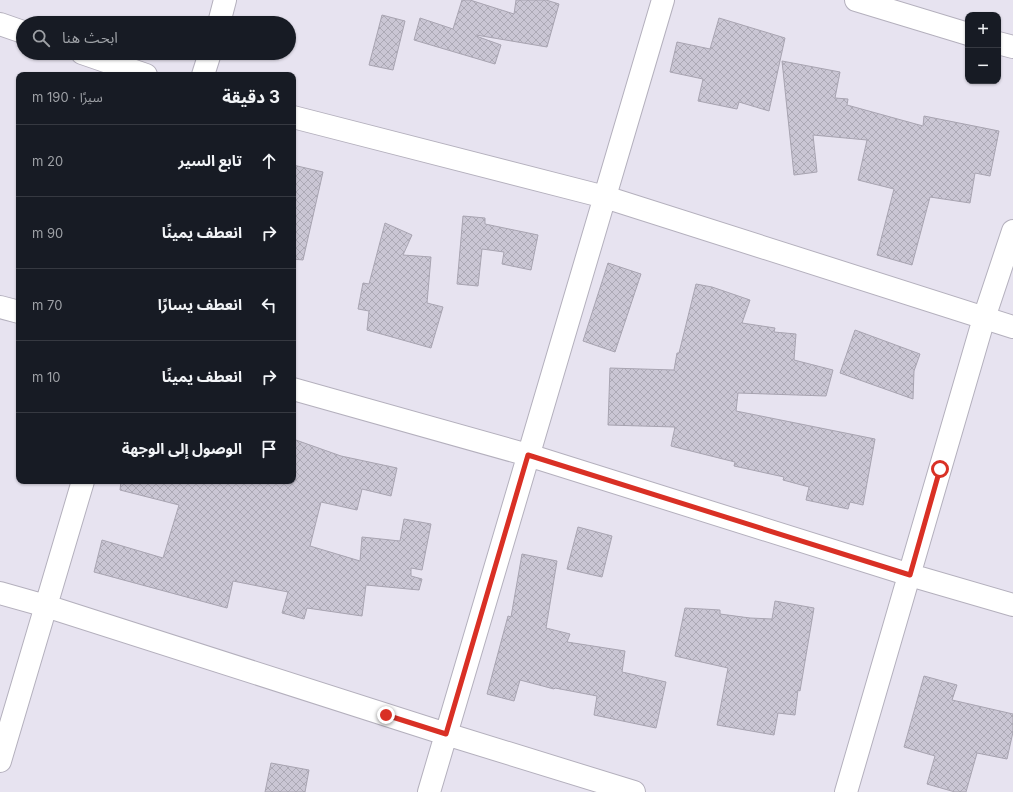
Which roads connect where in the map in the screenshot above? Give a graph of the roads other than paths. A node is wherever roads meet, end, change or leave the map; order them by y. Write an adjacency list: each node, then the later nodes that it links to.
1 (225, 0): 4 (street)
2 (663, 0): 15 (street)
3 (856, 0): 7 (street)
4 (221, 16)
5 (0, 24): 6 (street)
6 (16, 30)
7 (965, 33)
8 (1001, 44): 9 (street)
9 (1013, 47)
10 (102, 60): 12 (street)
11 (208, 60): 13 (street)
12 (137, 72)
13 (204, 72)
14 (296, 118): 15 (street)
15 (605, 198): 19 (street); 22 (street)
16 (1013, 231): 19 (street)
17 (0, 307): 18 (street)
18 (16, 311)
19 (984, 318): 20 (street); 24 (street)
20 (1013, 327)
21 (296, 390): 22 (street)
22 (528, 455): 24 (street); 28 (street)
23 (82, 484): 27 (street)
24 (910, 575): 26 (street); 32 (street)
25 (0, 593): 27 (street)
26 (1013, 605)
27 (46, 606): 28 (street); 29 (street)
28 (446, 734): 30 (street); 31 (street)
29 (0, 760)
30 (429, 792)
31 (634, 792)
32 (846, 792)

